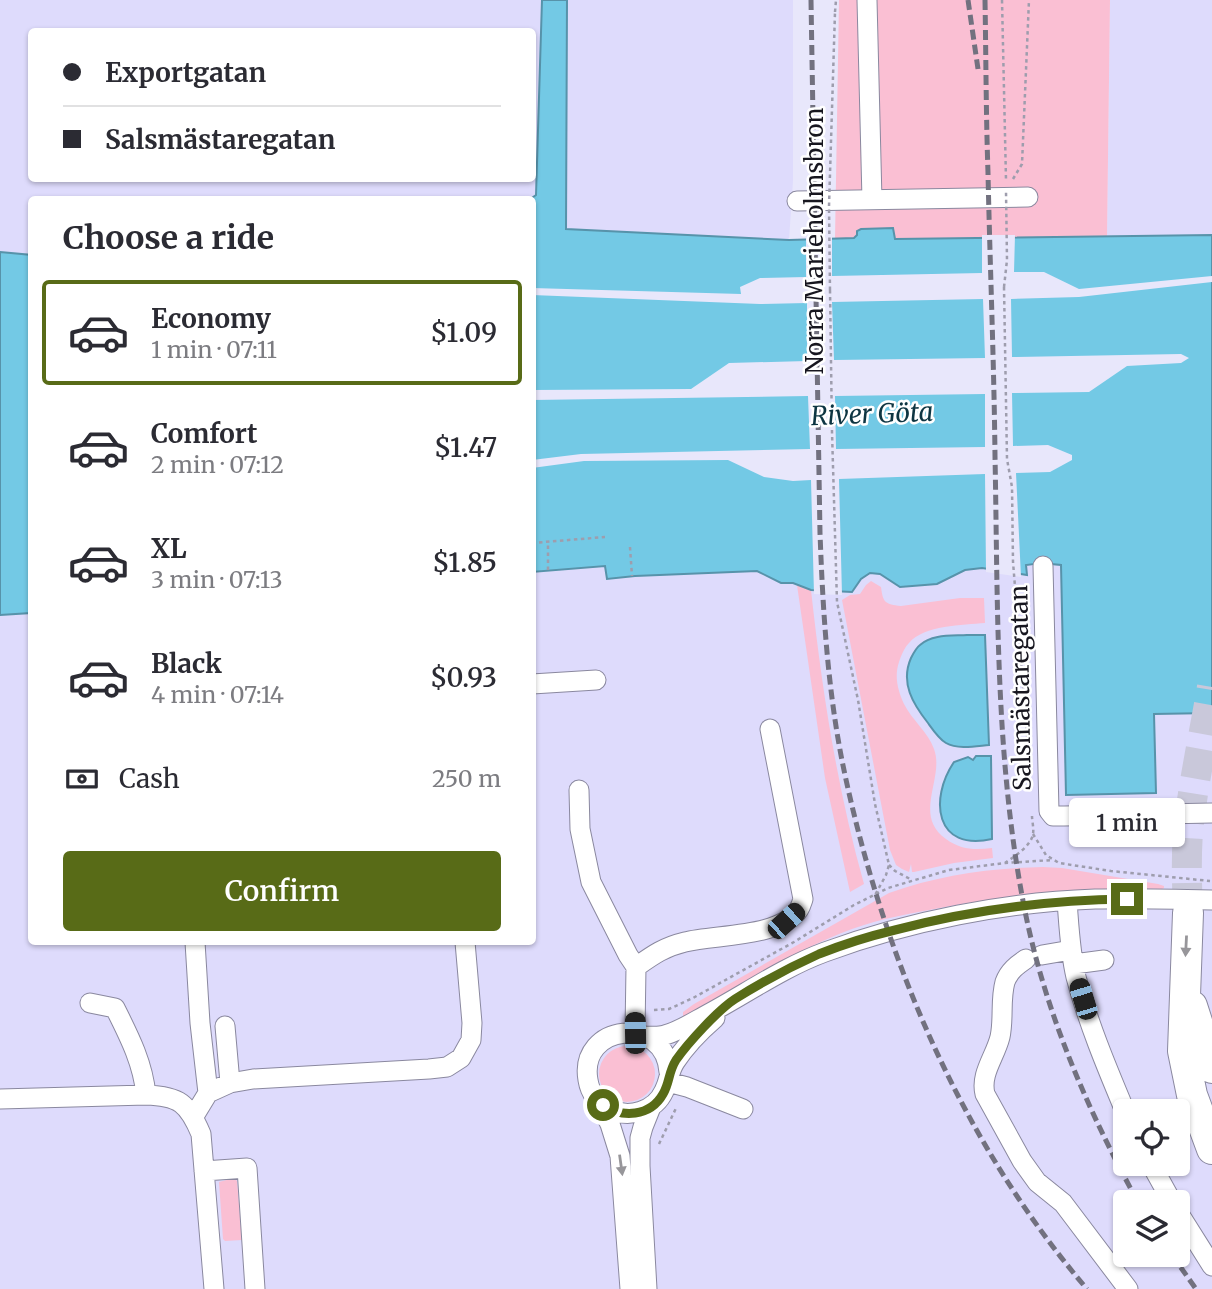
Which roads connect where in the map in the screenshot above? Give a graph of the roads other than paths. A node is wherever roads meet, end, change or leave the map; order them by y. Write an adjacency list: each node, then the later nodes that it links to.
1 (867, 0): 3 (street)
2 (1028, 197): 3 (street)
3 (872, 200): 4 (street)
4 (797, 201)
5 (1043, 566): 10 (street, Salsmästaregatan)
6 (596, 680): 7 (street)
7 (536, 684)
8 (769, 729): 17 (street)
9 (579, 790): 17 (street)
10 (1212, 813)
11 (1067, 901): 12 (street); 15 (street); 19 (street)
12 (1200, 907): 18 (highway, one-way to 18)
13 (195, 945): 26 (street)
14 (466, 945): 24 (street)
15 (1072, 957): 16 (street); 29 (street); 42 (street)
16 (1104, 960)
17 (632, 961): 22 (street)
18 (1184, 979): 23 (highway); 34 (highway)
19 (731, 1002): 22 (street); 25 (street)
20 (90, 1003): 27 (street)
21 (225, 1026): 24 (street)
22 (640, 1034): 25 (street); 30 (street)
23 (1212, 1068)
24 (230, 1083): 26 (street)
25 (679, 1083): 31 (street); 32 (street)
26 (208, 1093): 33 (street)
27 (146, 1095): 28 (street); 33 (street)
28 (0, 1099)
29 (1120, 1099)
30 (598, 1101): 31 (street); 40 (street, one-way to 40)
31 (651, 1107): 41 (street)
32 (743, 1109)
33 (194, 1116): 35 (street)
34 (1212, 1149)
35 (204, 1171): 38 (street); 39 (street)
36 (1190, 1231): 37 (street)
37 (1212, 1265)
38 (214, 1289)
39 (255, 1289)
40 (630, 1289)
41 (647, 1289)
42 (1128, 1289)

